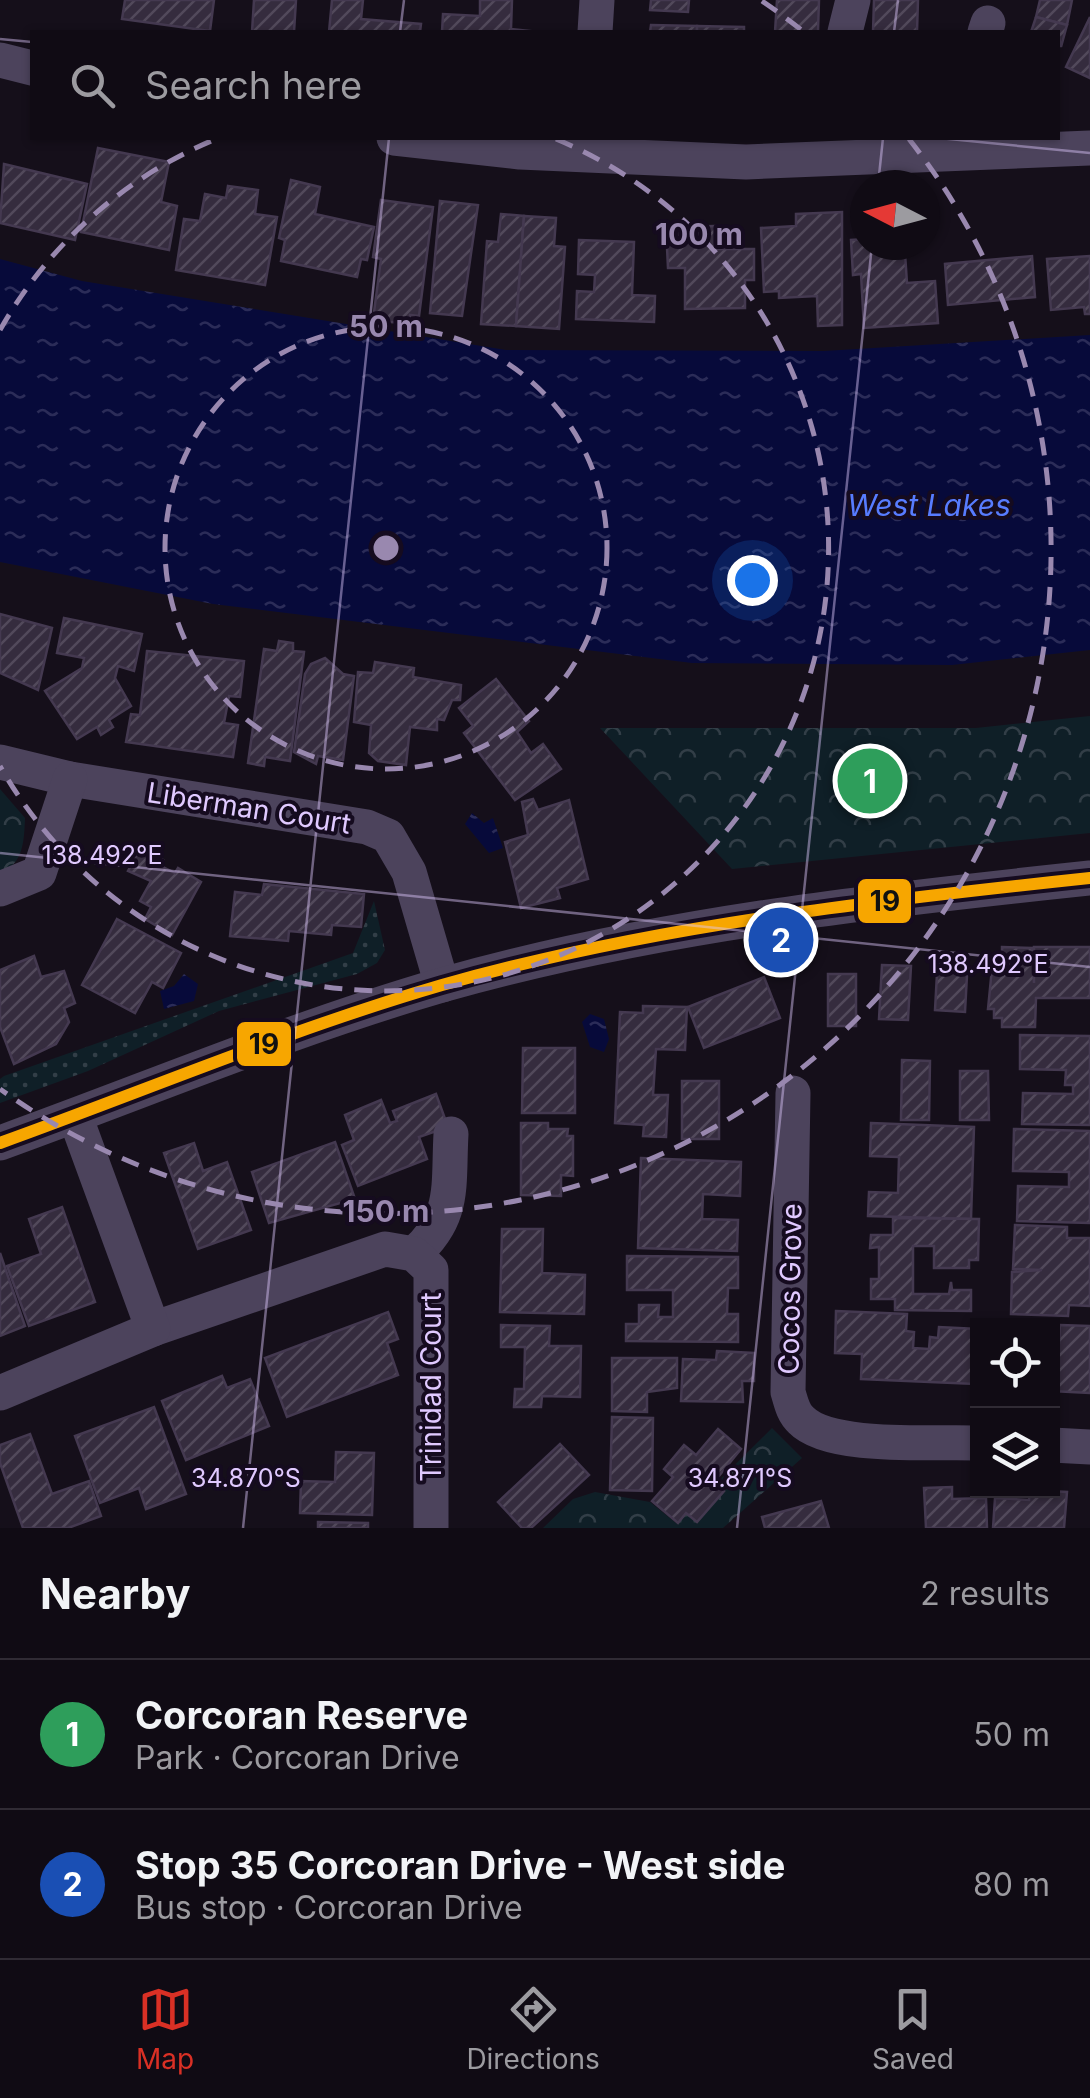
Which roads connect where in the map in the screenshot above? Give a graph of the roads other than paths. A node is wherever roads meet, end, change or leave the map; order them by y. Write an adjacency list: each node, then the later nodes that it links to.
1 (597, 0): 3 (street)
2 (853, 0): 4 (street)
3 (594, 30)
4 (846, 30)
5 (0, 60): 6 (street)
6 (30, 68)
7 (442, 140): 9 (street)
8 (983, 145): 10 (street); 11 (street)
9 (586, 146): 11 (street)
10 (1090, 148)
11 (845, 149)
12 (0, 762): 13 (street, Liberman Court)
13 (70, 779): 15 (street); 16 (street, Liberman Court)
14 (1090, 878): 16 (street)
15 (0, 888)
16 (442, 985): 18 (street)
17 (792, 1093): 24 (street, Cocos Grove)
18 (75, 1116): 20 (street); 22 (street)
19 (450, 1134): 21 (street, Trinidad Court)
20 (0, 1143)
21 (414, 1254): 22 (street, Trinidad Court); 27 (street, Trinidad Court)
22 (153, 1329): 23 (street, Trinidad Court)
23 (0, 1393)
24 (970, 1443)
25 (1060, 1446): 26 (street)
26 (1090, 1447)
27 (431, 1528)

